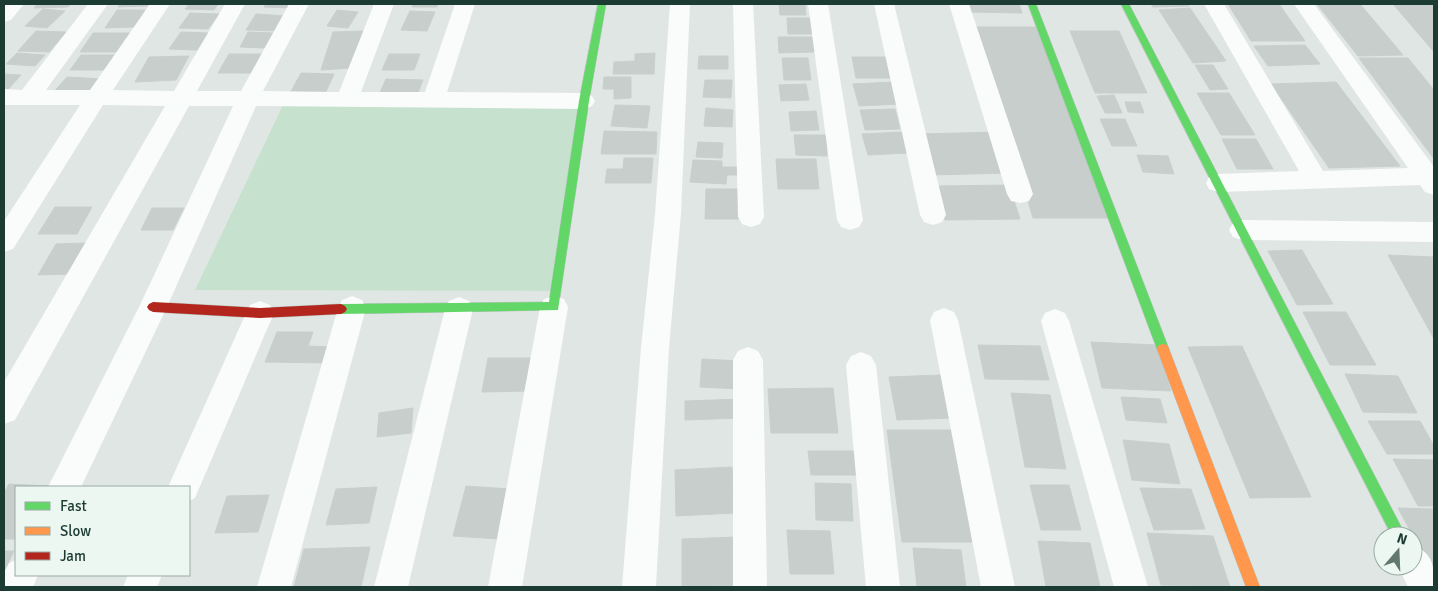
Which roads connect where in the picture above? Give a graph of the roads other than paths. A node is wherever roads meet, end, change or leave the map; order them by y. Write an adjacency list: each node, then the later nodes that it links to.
1 (14, 4): 18 (street)
2 (98, 4): 20 (street)
3 (160, 4): 21 (street)
4 (235, 4): 22 (street)
5 (299, 4): 23 (street)
6 (384, 4): 24 (street)
7 (465, 4): 25 (street)
8 (602, 4): 26 (street)
9 (680, 4): 53 (street)
10 (743, 4): 32 (street)
11 (818, 4): 33 (street)
12 (884, 4): 31 (street)
13 (959, 4): 30 (street)
14 (1032, 4): 58 (street)
15 (1125, 4): 29 (street)
16 (1214, 4): 27 (street)
17 (1304, 4): 28 (street)
18 (4, 16)
19 (4, 98): 20 (street)
20 (28, 98): 21 (street)
21 (96, 98): 22 (street); 36 (street)
22 (180, 98): 23 (street); 46 (street)
23 (248, 99): 24 (street); 37 (street)
24 (347, 99): 25 (street)
25 (434, 100): 26 (street)
26 (584, 101): 38 (street)
27 (1316, 180): 28 (street); 29 (street)
28 (1432, 180)
29 (1218, 183): 34 (street)
30 (1020, 194)
31 (932, 215)
32 (751, 217)
33 (850, 220)
34 (1242, 230): 35 (street); 49 (street)
35 (1434, 232)
36 (4, 242)
37 (153, 307): 41 (street); 47 (street)
38 (554, 307): 40 (street); 52 (street)
39 (352, 308): 40 (street); 41 (street); 50 (street)
40 (459, 309): 51 (street)
41 (260, 313): 48 (street)
42 (944, 320): 56 (street)
43 (1055, 322): 57 (street)
44 (748, 360): 54 (street)
45 (861, 365): 55 (street)
46 (4, 410)
47 (64, 486)
48 (184, 486)
49 (1395, 526)
50 (274, 587)
51 (391, 587)
52 (505, 587)
53 (639, 587)
54 (750, 587)
55 (884, 587)
56 (998, 587)
57 (1131, 587)
58 (1253, 587)

